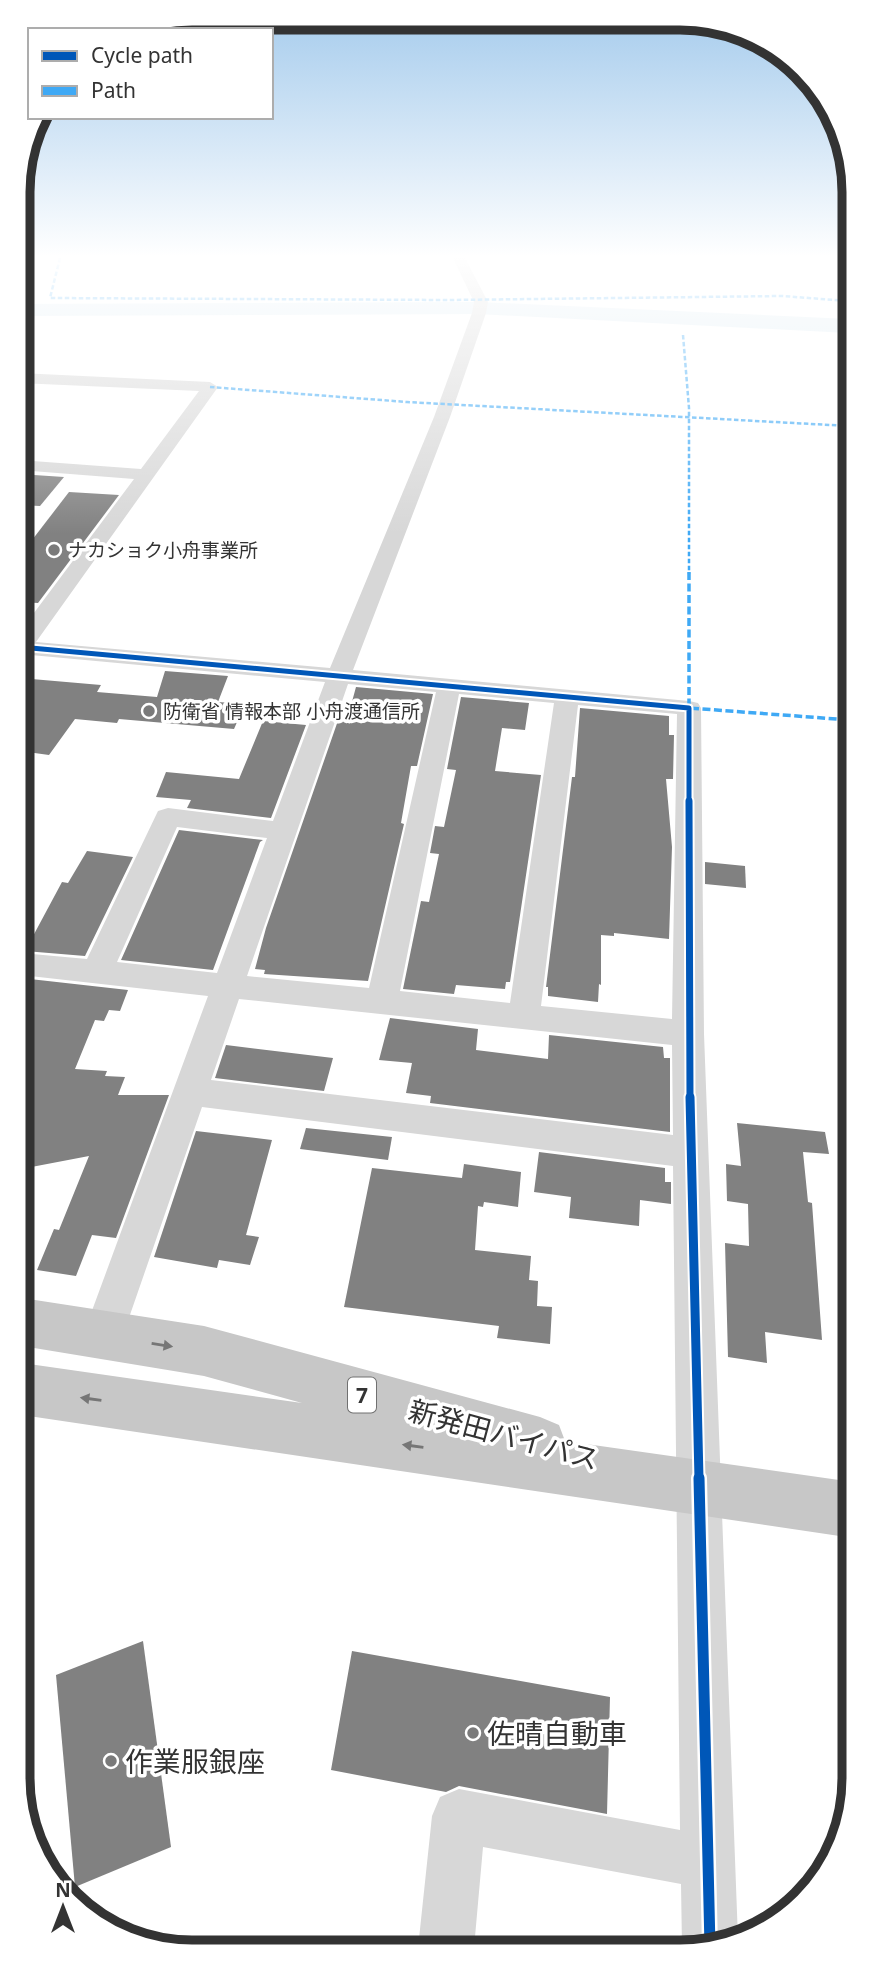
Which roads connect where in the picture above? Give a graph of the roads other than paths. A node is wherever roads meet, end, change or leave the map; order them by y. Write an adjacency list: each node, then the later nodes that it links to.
1 (465, 350): 7 (street)
2 (30, 379): 4 (street)
3 (30, 466): 4 (street)
4 (147, 475): 5 (street)
5 (30, 633)
6 (30, 648): 7 (street)
7 (339, 675): 8 (street); 10 (street)
8 (449, 687): 9 (street); 14 (street)
9 (567, 697): 15 (street); 16 (street)
10 (284, 831): 12 (street); 13 (street)
11 (30, 965): 12 (street)
12 (97, 972): 13 (street)
13 (229, 986): 14 (street); 17 (street)
14 (382, 1001): 15 (street)
15 (524, 1017): 16 (street)
16 (688, 1034): 18 (street)
17 (189, 1091): 18 (street); 20 (street)
18 (691, 1153): 22 (street)
19 (30, 1323): 20 (highway, 新発田バイパス / 7)
20 (103, 1335): 22 (highway, 新発田バイパス / 7, one-way to 22)
21 (30, 1390): 22 (highway, 新発田バイパス / 7, one-way to 21)
22 (699, 1488): 23 (highway, 新発田バイパス / 7); 24 (street)
23 (842, 1508)
24 (708, 1862): 25 (street); 26 (street)
25 (710, 1937)
26 (447, 1940)

